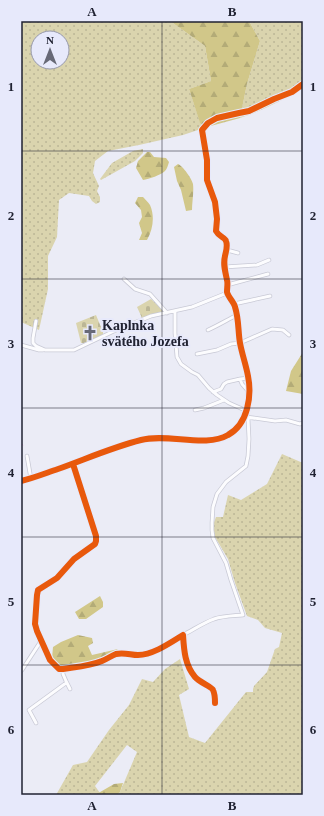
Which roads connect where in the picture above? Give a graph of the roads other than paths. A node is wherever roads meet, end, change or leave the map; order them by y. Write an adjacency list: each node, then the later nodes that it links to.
1 (223, 238): 2 (street)
2 (227, 250): 3 (street); 5 (street)
3 (238, 253)
4 (269, 260): 5 (street)
5 (224, 267): 8 (street)
6 (268, 274): 8 (street)
7 (124, 279): 13 (street)
8 (227, 285): 9 (street)
9 (227, 293): 11 (street); 12 (street)
10 (270, 296): 11 (street)
11 (234, 304): 14 (street)
12 (175, 311): 13 (street); 25 (street)
13 (167, 313): 20 (street)
14 (237, 315): 16 (street); 18 (street)
15 (36, 321): 20 (street)
16 (208, 330)
17 (289, 335): 18 (street)
18 (240, 343): 21 (street); 22 (street)
19 (21, 345): 20 (street)
20 (45, 350)
21 (197, 354)
22 (246, 365): 23 (street)
23 (249, 378): 24 (street); 26 (street)
24 (240, 379): 25 (street); 26 (street)
25 (213, 392): 27 (street)
26 (249, 392): 29 (street)
27 (224, 400): 28 (street); 29 (street)
28 (194, 410)
29 (247, 411): 30 (street)
30 (246, 417): 31 (street); 33 (street); 36 (street)
31 (303, 423)
32 (27, 456): 34 (street)
33 (73, 464): 34 (street); 37 (street)
34 (31, 479): 35 (street)
35 (21, 481)
36 (183, 635): 38 (street); 42 (street)
37 (40, 640): 38 (street); 39 (street)
38 (63, 669): 40 (street)
39 (21, 671)
40 (66, 681): 41 (street); 43 (street)
41 (70, 689)
42 (215, 703)
43 (36, 723)

